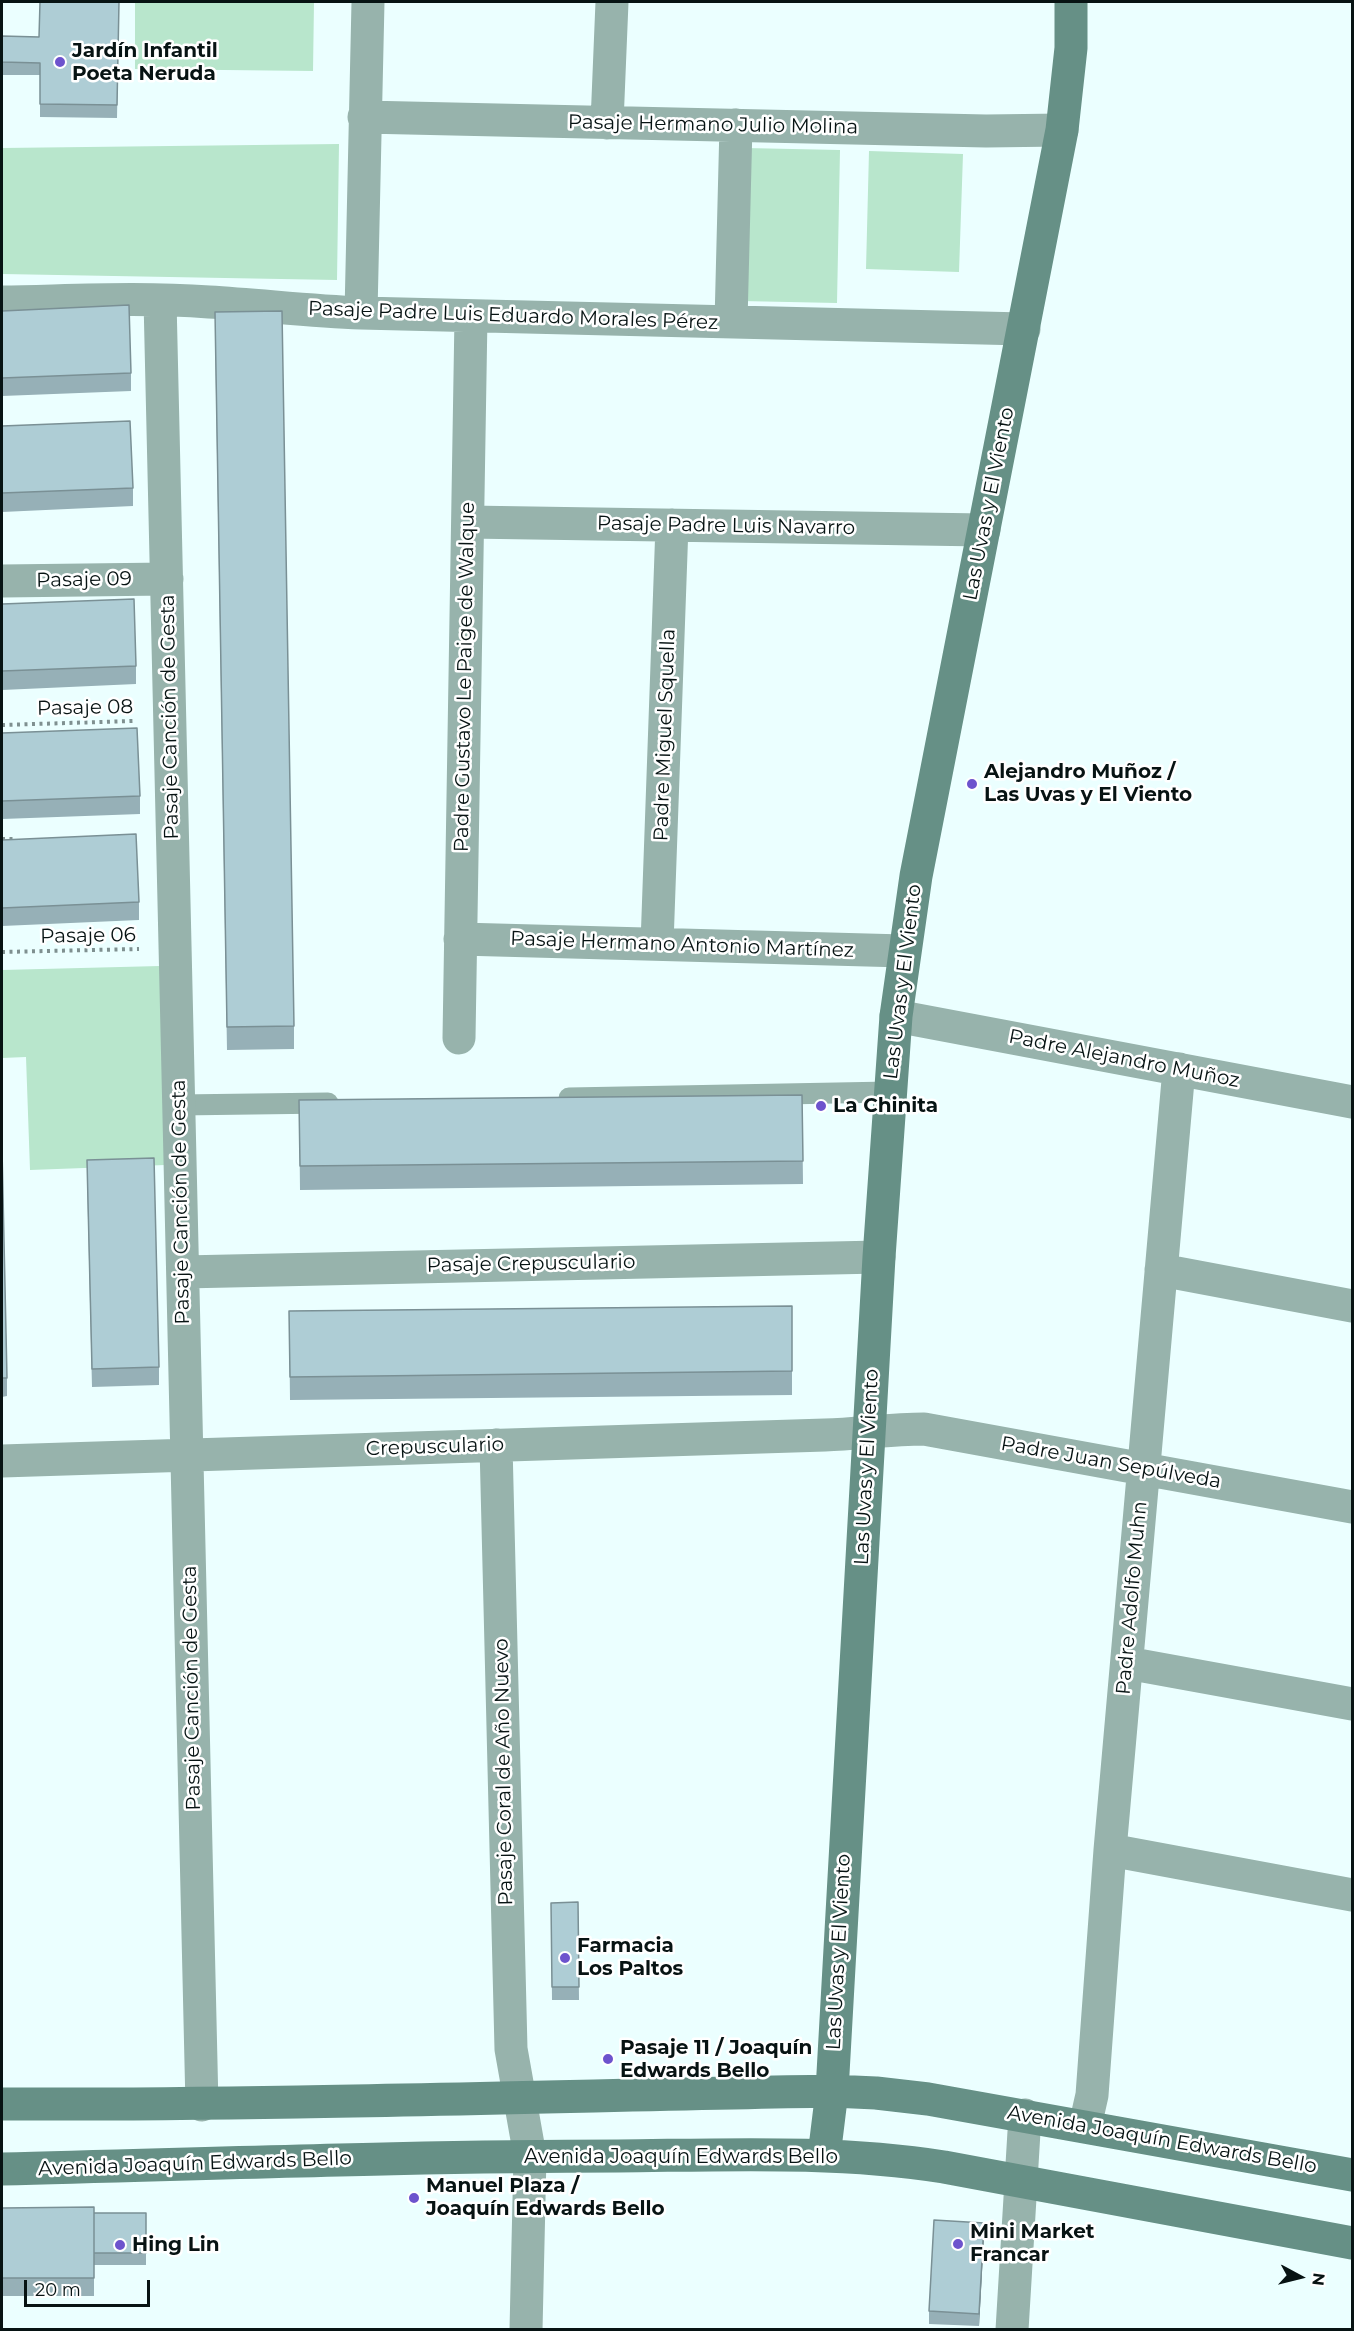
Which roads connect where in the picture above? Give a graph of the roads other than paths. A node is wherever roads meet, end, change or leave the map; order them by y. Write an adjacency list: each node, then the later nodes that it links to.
1 (368, 2): 4 (street)
2 (612, 2): 5 (street)
3 (1071, 2): 7 (street, Las Uvas y El Viento)
4 (364, 117): 5 (street, Pasaje Hermano Julio Molina); 10 (street)
5 (607, 123): 6 (street, Pasaje Hermano Julio Molina)
6 (735, 125): 7 (street, Pasaje Hermano Julio Molina); 12 (street)
7 (1062, 130): 13 (street, Las Uvas y El Viento)
8 (160, 300): 9 (street, Pasaje Padre Luis Eduardo Morales Pérez); 10 (street, Pasaje Padre Luis Eduardo Morales Pérez); 17 (street, Pasaje Canción de Gesta)
9 (2, 302)
10 (361, 313): 11 (street, Pasaje Padre Luis Eduardo Morales Pérez)
11 (471, 316): 12 (street, Pasaje Padre Luis Eduardo Morales Pérez); 14 (street, Padre Gustavo Le Paige de Walque)
12 (731, 322): 13 (street, Pasaje Padre Luis Eduardo Morales Pérez)
13 (1024, 329): 16 (street, Las Uvas y El Viento)
14 (468, 522): 15 (street, Pasaje Padre Luis Navarro); 19 (street, Padre Gustavo Le Paige de Walque)
15 (672, 525): 16 (street, Pasaje Padre Luis Navarro); 20 (street, Padre Miguel Squella)
16 (984, 530): 21 (street, Las Uvas y El Viento)
17 (167, 579): 18 (street, Pasaje 09); 29 (street, Pasaje Canción de Gesta)
18 (2, 581)
19 (460, 939): 20 (street, Pasaje Hermano Antonio Martínez); 23 (street, Padre Gustavo Le Paige de Walque)
20 (657, 944): 21 (street, Pasaje Hermano Antonio Martínez)
21 (904, 951): 22 (street, Las Uvas y El Viento)
22 (896, 1016): 24 (street, Padre Alejandro Muñoz); 25 (street, Las Uvas y El Viento)
23 (459, 1038)
24 (1179, 1069): 28 (street, Padre Alejandro Muñoz); 31 (street, Padre Adolfo Muhn)
25 (890, 1092): 26 (lane); 30 (street, Las Uvas y El Viento)
26 (549, 1098)
27 (346, 1102): 29 (lane)
28 (1353, 1102)
29 (178, 1106): 32 (street, Pasaje Canción de Gesta)
30 (879, 1257): 32 (street, Pasaje Crepusculario); 34 (street, Las Uvas y El Viento)
31 (1161, 1270): 33 (street); 38 (street, Padre Adolfo Muhn)
32 (183, 1272): 36 (street, Pasaje Canción de Gesta)
33 (1353, 1306)
34 (869, 1434): 35 (street, Crepusculario); 38 (street, Padre Juan Sepúlveda); 44 (street, Las Uvas y El Viento)
35 (496, 1445): 36 (street, Crepusculario); 45 (street, Pasaje Coral de Año Nuevo)
36 (187, 1455): 37 (street, Crepusculario); 47 (street, Pasaje Canción de Gesta)
37 (2, 1461)
38 (1143, 1468): 39 (street, Padre Juan Sepúlveda); 40 (street, Padre Adolfo Muhn)
39 (1353, 1507)
40 (1126, 1663): 41 (street); 42 (street, Padre Adolfo Muhn)
41 (1353, 1704)
42 (1110, 1850): 43 (street); 49 (street, Padre Adolfo Muhn)
43 (1353, 1895)
44 (832, 2091): 45 (street, Avenida Joaquín Edwards Bello); 48 (street, Avenida Joaquín Edwards Bello); 51 (street, Las Uvas y El Viento)
45 (521, 2097): 47 (street, Avenida Joaquín Edwards Bello); 50 (street, Pasaje Coral de Año Nuevo)
46 (2, 2104): 47 (street, Avenida Joaquín Edwards Bello)
47 (202, 2104)
48 (1025, 2115): 49 (street, Avenida Joaquín Edwards Bello); 54 (street)
49 (1085, 2126): 53 (street, Avenida Joaquín Edwards Bello)
50 (530, 2156): 51 (street, Avenida Joaquín Edwards Bello); 52 (street, Avenida Joaquín Edwards Bello); 56 (street, Pasaje Coral de Año Nuevo)
51 (824, 2156): 54 (street, Avenida Joaquín Edwards Bello)
52 (2, 2169)
53 (1353, 2175)
54 (1021, 2182): 55 (street, Avenida Joaquín Edwards Bello); 57 (street)
55 (1353, 2243)
56 (526, 2330)
57 (1012, 2330)

